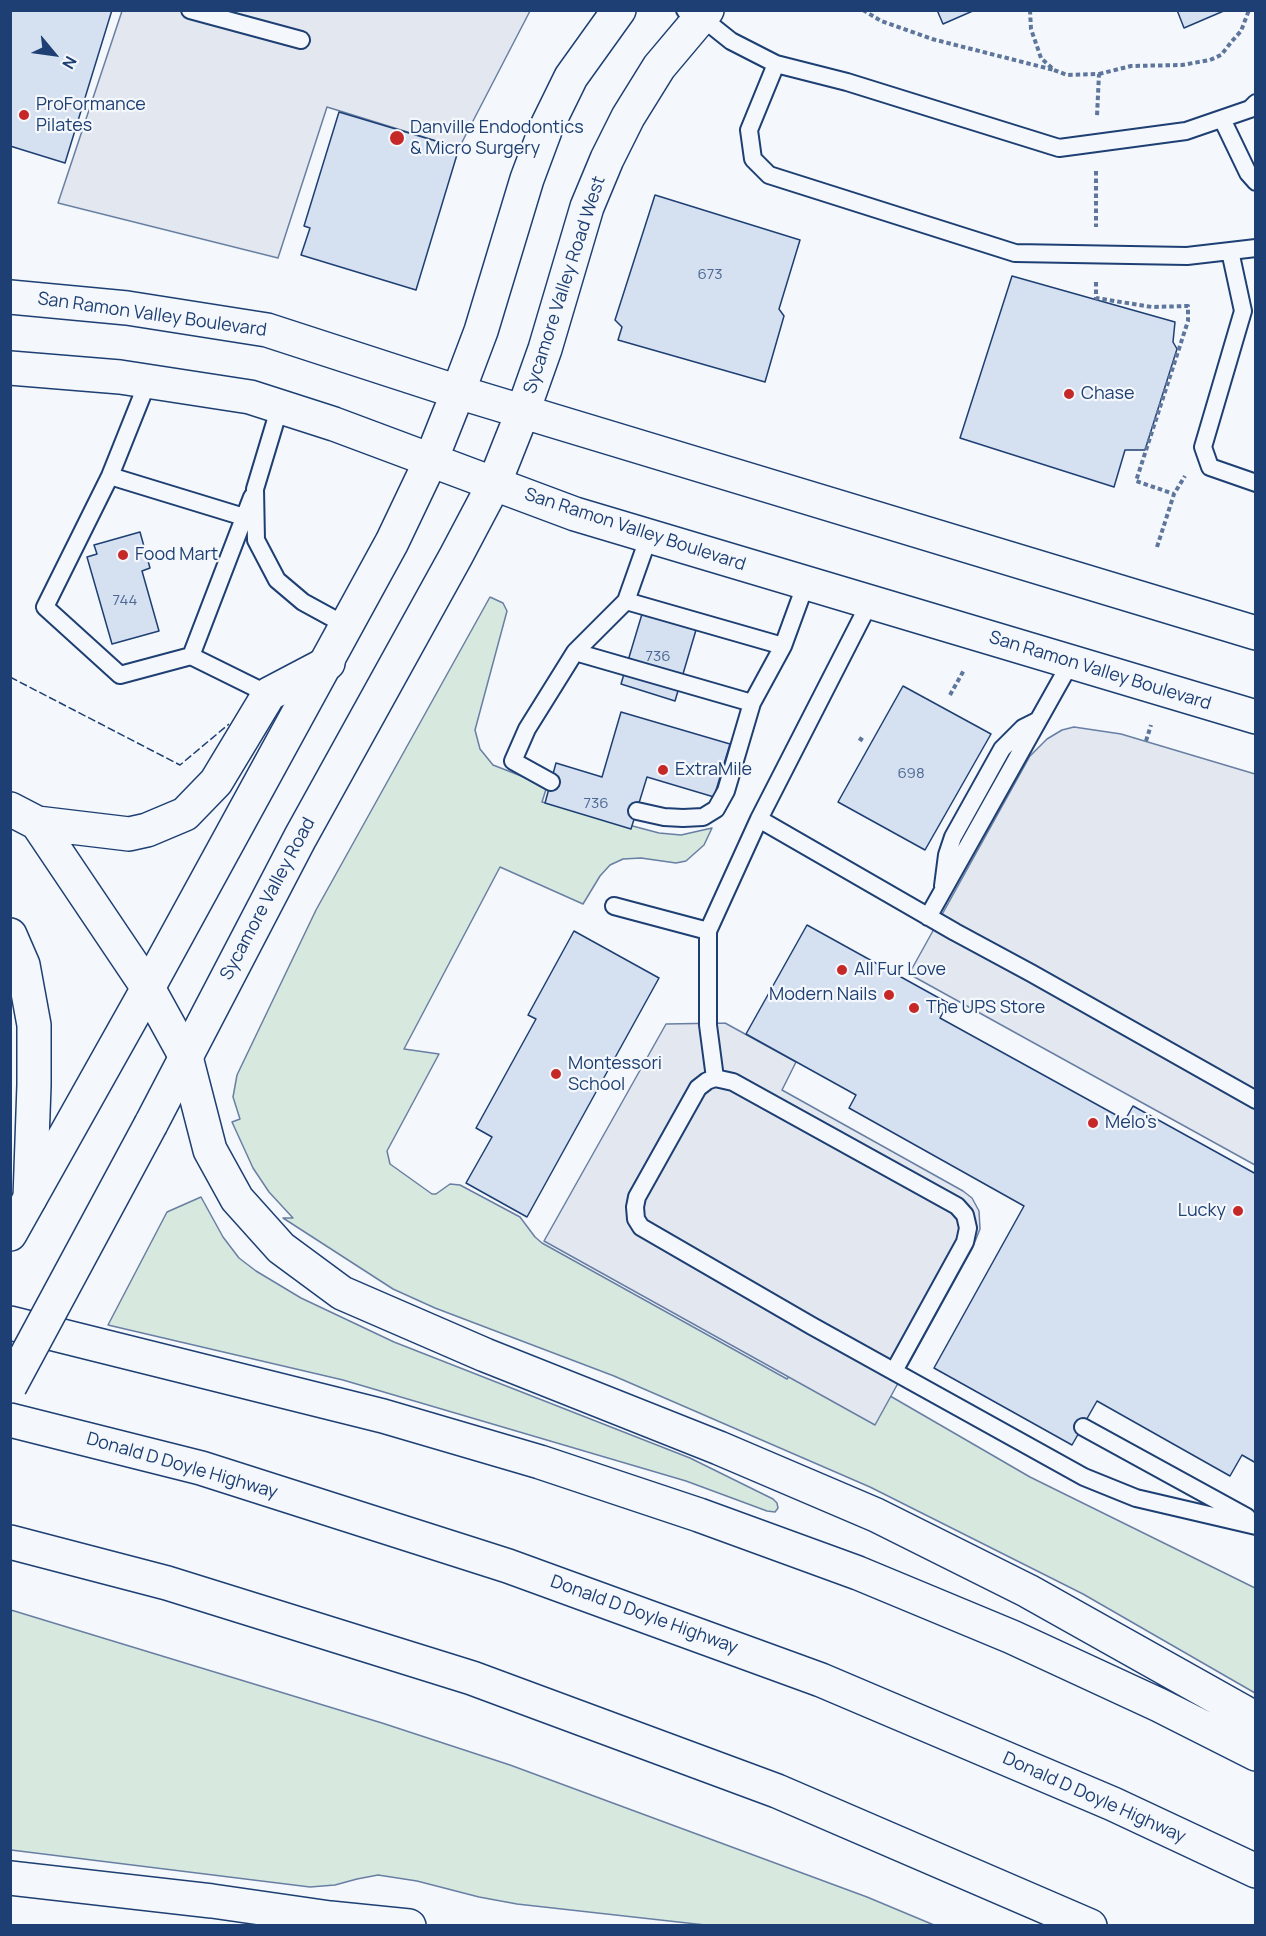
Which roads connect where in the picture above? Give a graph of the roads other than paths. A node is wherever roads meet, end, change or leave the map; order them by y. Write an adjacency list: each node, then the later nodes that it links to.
1 (190, 10): 4 (lane)
2 (619, 10): 14 (main road)
3 (698, 13): 5 (lane); 16 (main road, Sycamore Valley Road West)
4 (301, 40)
5 (776, 64): 7 (lane); 10 (lane)
6 (1256, 104): 7 (lane)
7 (1222, 119): 8 (lane)
8 (1256, 182)
9 (1256, 248): 10 (lane)
10 (1230, 251): 19 (lane)
11 (10, 297): 14 (main road, San Ramon Valley Boulevard)
12 (10, 368): 13 (main road, San Ramon Valley Boulevard)
13 (148, 381): 15 (main road, San Ramon Valley Boulevard); 18 (lane)
14 (458, 392): 16 (main road, San Ramon Valley Boulevard); 17 (main road)
15 (280, 406): 17 (main road, San Ramon Valley Boulevard); 21 (lane)
16 (523, 411): 20 (main road, Sycamore Valley Road); 28 (main road, San Ramon Valley Boulevard)
17 (431, 460): 20 (main road, San Ramon Valley Boulevard); 27 (main road)
18 (110, 476): 22 (lane); 31 (lane)
19 (1256, 483)
20 (494, 484): 23 (main road, San Ramon Valley Boulevard); 47 (main road, Sycamore Valley Road)
21 (255, 489): 22 (lane); 27 (lane)
22 (244, 517): 31 (lane)
23 (649, 536): 24 (main road, San Ramon Valley Boulevard); 25 (lane)
24 (806, 583): 26 (main road, San Ramon Valley Boulevard); 29 (lane)
25 (626, 601): 29 (lane); 30 (lane)
26 (870, 602): 32 (main road, San Ramon Valley Boulevard); 41 (lane)
27 (347, 626): 33 (main road)
28 (1256, 633)
29 (783, 646): 35 (lane)
30 (575, 652): 35 (lane); 38 (lane)
31 (191, 656): 34 (lane)
32 (1071, 662): 37 (main road, San Ramon Valley Boulevard); 43 (lane)
33 (328, 663): 34 (main road); 36 (main road)
34 (269, 694): 36 (lane); 40 (main road)
35 (752, 703): 39 (lane)
36 (301, 711): 46 (main road)
37 (1256, 717)
38 (551, 782)
39 (637, 811)
40 (24, 816): 46 (main road)
41 (759, 819): 43 (lane); 44 (lane)
42 (614, 906): 44 (lane)
43 (928, 917): 49 (lane)
44 (708, 931): 48 (lane)
45 (10, 935): 50 (main road)
46 (148, 988): 47 (main road); 50 (main road)
47 (186, 1058): 54 (main road, Sycamore Valley Road, bridge); 59 (main road)
48 (715, 1078): 53 (lane); 53 (lane)
49 (1256, 1100)
50 (30, 1198): 51 (main road)
51 (10, 1233)
52 (10, 1323): 60 (main road)
53 (894, 1371): 57 (lane)
54 (10, 1386)
55 (10, 1420): 61 (main road, Donald D Doyle Highway)
56 (1083, 1427): 57 (lane)
57 (1256, 1524)
58 (10, 1542): 64 (main road)
59 (1256, 1719)
60 (1256, 1754)
61 (1256, 1871)
62 (10, 1878): 63 (main road)
63 (409, 1926)
64 (1090, 1926)

